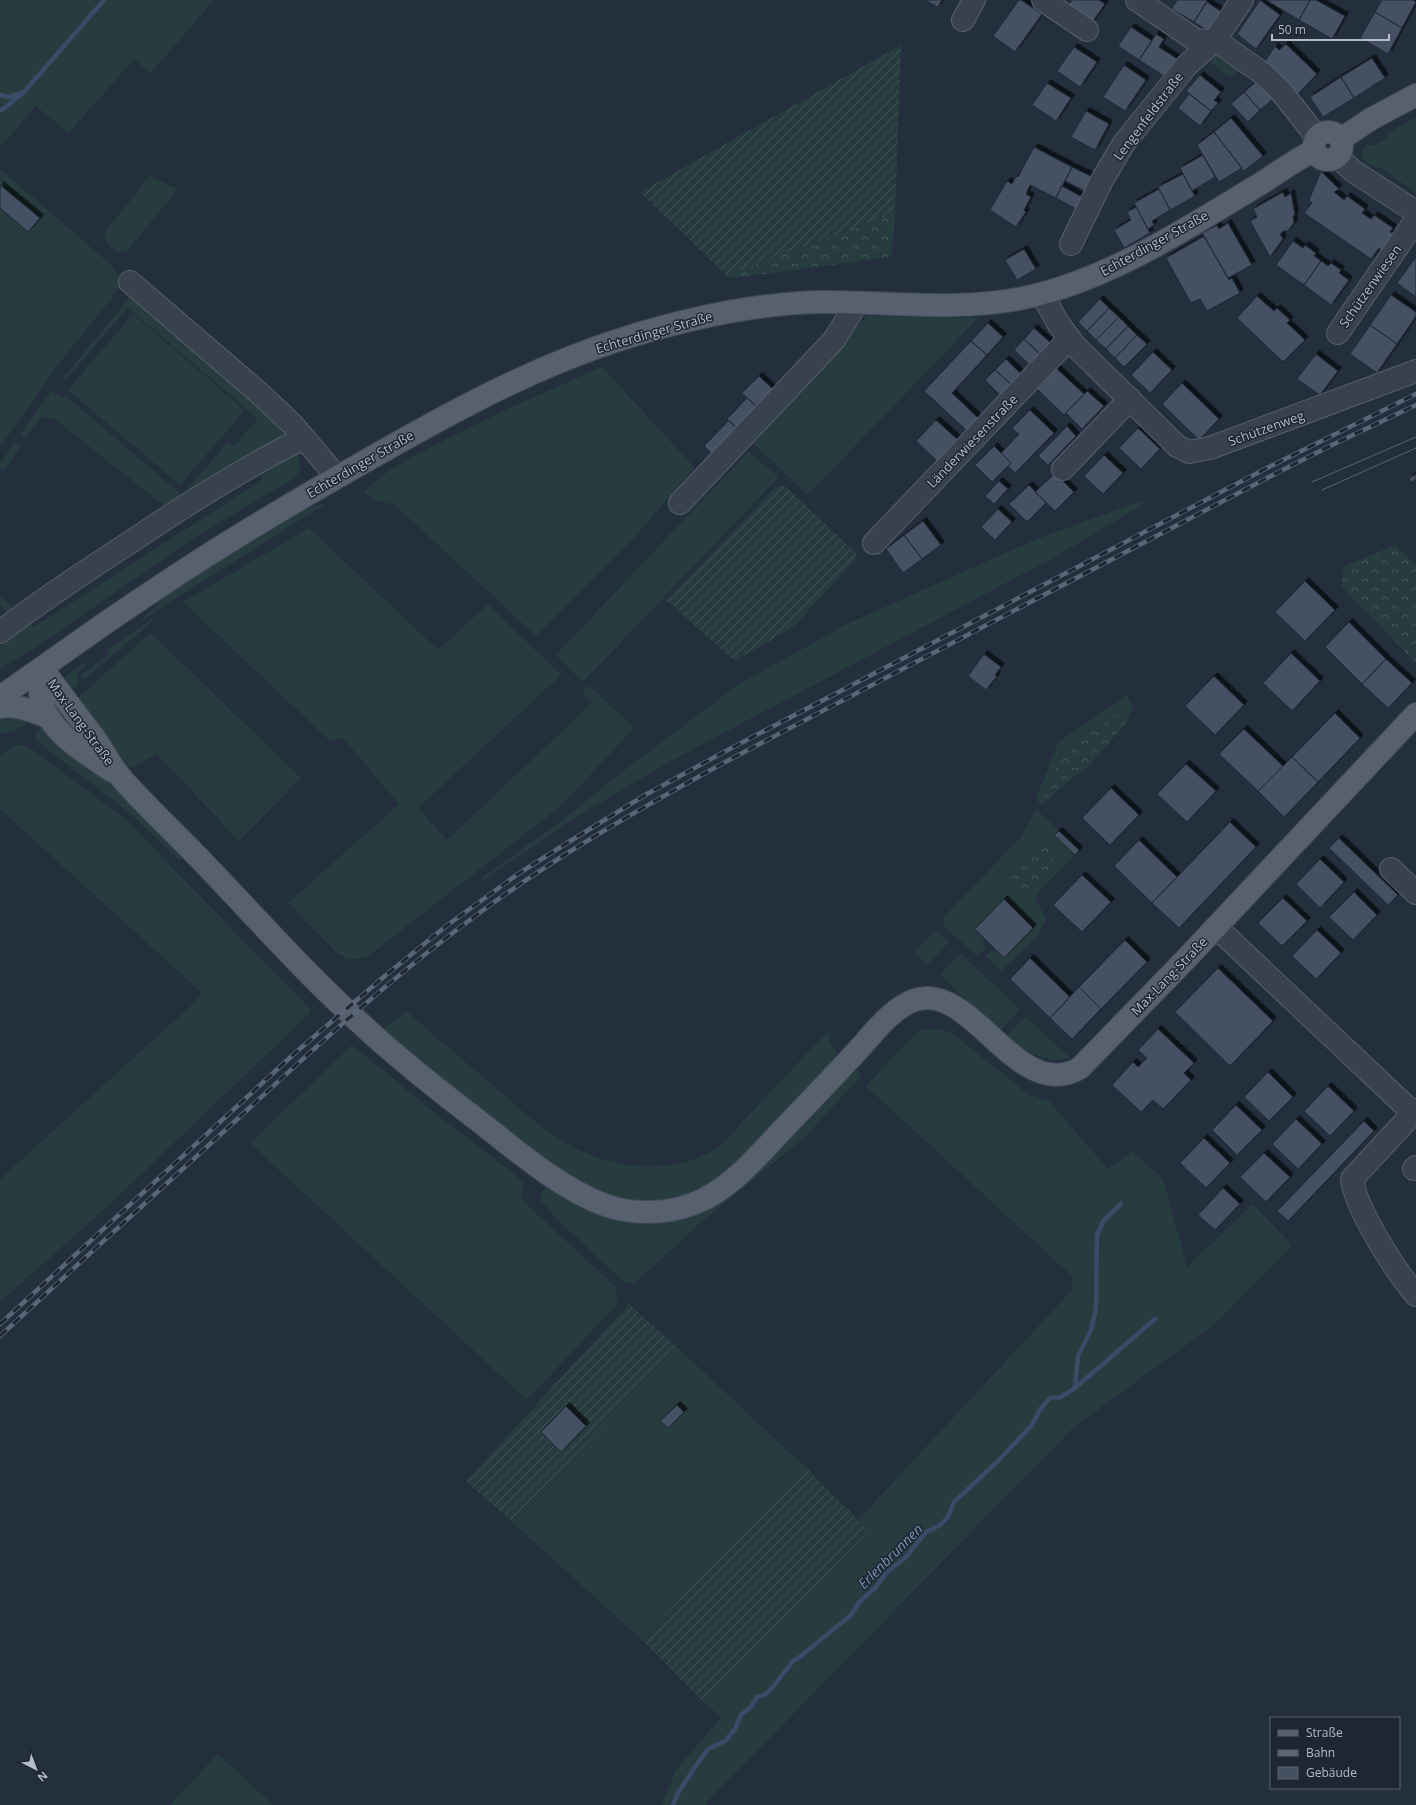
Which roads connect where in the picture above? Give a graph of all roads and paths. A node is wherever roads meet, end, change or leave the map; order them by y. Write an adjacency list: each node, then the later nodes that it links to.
1 (974, 0): 5 (street)
2 (1043, 0): 6 (street)
3 (1137, 0): 7 (street)
4 (1242, 0): 7 (street, Lengenfeldstraße)
5 (963, 20)
6 (1088, 30)
7 (1215, 40): 9 (street); 13 (street, Lengenfeldstraße)
8 (1416, 95): 10 (main road)
9 (1316, 143): 10 (main road); 15 (main road, Echterdinger Straße)
10 (1339, 148): 11 (street)
11 (1416, 212)
12 (1416, 220): 17 (street, Schützenwiesen)
13 (1071, 244)
14 (130, 282): 21 (street)
15 (1042, 294): 16 (main road, Echterdinger Straße); 18 (street, Schützenweg)
16 (857, 303): 23 (main road, Echterdinger Straße); 24 (street)
17 (1338, 333)
18 (1069, 339): 20 (street, Schützenweg); 25 (street, Länderwiesenstraße)
19 (1416, 371): 20 (street, Schützenweg)
20 (1130, 399): 22 (street)
21 (304, 438): 23 (street); 26 (street)
22 (1062, 469)
23 (337, 477): 27 (main road, Echterdinger Straße)
24 (680, 503)
25 (874, 543)
26 (0, 632)
27 (42, 668): 28 (main road, Echterdinger Straße); 31 (main road, Max-Lang-Straße); 32 (main road, Max-Lang-Straße)
28 (0, 697)
29 (0, 707): 31 (main road)
30 (1416, 714): 35 (main road, Max-Lang-Straße)
31 (48, 717): 32 (main road, Max-Lang-Straße)
32 (121, 778): 35 (main road, Max-Lang-Straße)
33 (1391, 869): 34 (street)
34 (1416, 893)
35 (1216, 927): 36 (street)
36 (1414, 1112): 37 (street)
37 (1416, 1295)

